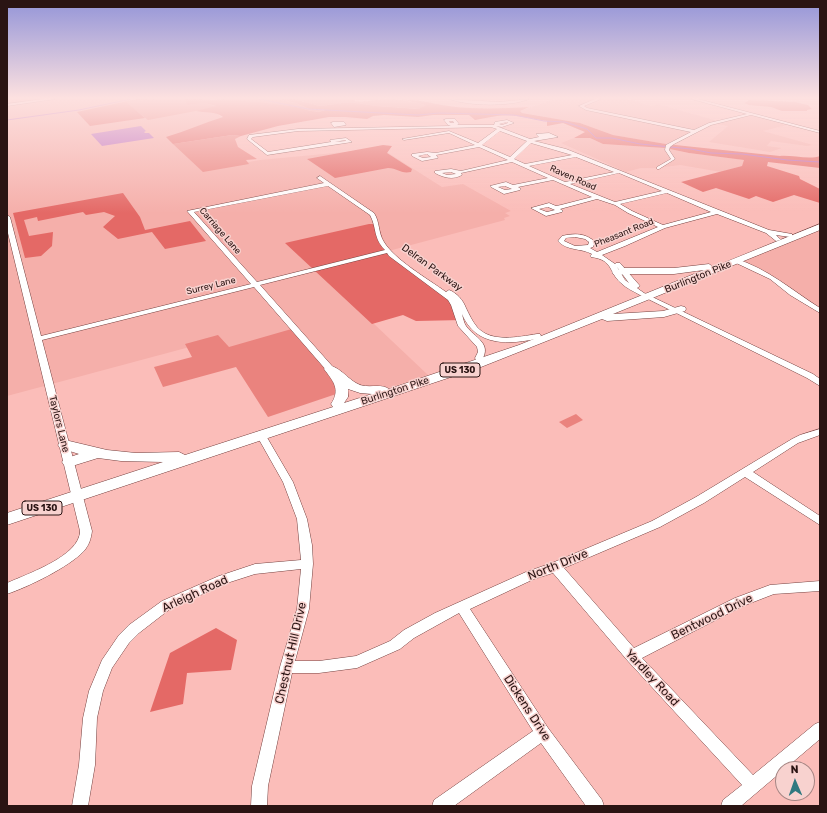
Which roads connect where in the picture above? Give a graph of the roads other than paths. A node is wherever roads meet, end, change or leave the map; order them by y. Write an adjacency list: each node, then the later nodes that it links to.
1 (250, 137): 10 (street)
2 (418, 137): 8 (street, Raven Road)
3 (461, 137): 11 (street, Raven Road)
4 (489, 137): 11 (street)
5 (521, 137): 9 (street)
6 (542, 137): 9 (street)
7 (686, 137): 16 (street)
8 (404, 139)
9 (530, 141): 13 (street); 14 (street)
10 (334, 143)
11 (480, 145): 12 (street); 14 (street, Raven Road)
12 (431, 154)
13 (577, 155): 15 (street); 18 (street)
14 (512, 160): 15 (street, Raven Road); 17 (street)
15 (524, 165): 20 (street, Raven Road)
16 (659, 168)
17 (457, 172)
18 (619, 172): 21 (street); 24 (street)
19 (320, 178): 22 (street, Delran Parkway)
20 (554, 178): 21 (street, Raven Road); 23 (street)
21 (565, 183): 25 (street, Raven Road)
22 (328, 184): 38 (street, Delran Parkway); 43 (street, Carriage Lane)
23 (512, 187)
24 (667, 191): 26 (street); 28 (street)
25 (597, 197): 26 (street, Raven Road); 27 (street)
26 (616, 203): 31 (street, Pheasant Road)
27 (556, 208)
28 (718, 211): 31 (street, Pheasant Road); 33 (street)
29 (7, 217): 49 (street, Taylors Lane)
30 (820, 223): 34 (highway, Burlington Pike / US 130)
31 (663, 227): 39 (street, Pheasant Road)
32 (820, 227): 40 (highway, Burlington Pike / US 130)
33 (768, 232): 34 (street); 35 (street)
34 (790, 235): 35 (highway, Burlington Pike / US 130)
35 (778, 240): 41 (highway, Burlington Pike / US 130)
36 (591, 246): 37 (street); 37 (street); 39 (street)
37 (582, 248): 39 (street)
38 (390, 251): 43 (street, Surrey Lane); 48 (street, Delran Parkway); 50 (street, Delran Parkway)
39 (597, 254): 42 (street)
40 (736, 261): 44 (highway, Burlington Pike / US 130); 46 (street)
41 (710, 267): 42 (highway); 44 (highway, Burlington Pike / US 130)
42 (621, 272): 44 (street)
43 (254, 285): 49 (street, Surrey Lane); 51 (street, Carriage Lane)
44 (648, 294): 45 (street); 47 (highway, Burlington Pike / US 130); 48 (highway, Burlington Pike / US 130)
45 (680, 310): 47 (highway); 52 (street)
46 (820, 311)
47 (592, 320): 56 (highway, Burlington Pike / US 130)
48 (537, 336): 50 (highway, Burlington Pike / US 130)
49 (38, 339): 57 (street, Taylors Lane)
50 (479, 358): 53 (highway, Burlington Pike / US 130)
51 (330, 369): 53 (highway); 54 (highway)
52 (820, 383)
53 (385, 389): 54 (highway, Burlington Pike / US 130)
54 (337, 404): 59 (highway, Burlington Pike / US 130)
55 (820, 432): 61 (street, North Drive)
56 (262, 436): 62 (highway, Burlington Pike / US 130); 66 (street, Chestnut Hill Drive)
57 (65, 445): 58 (highway); 60 (street, Taylors Lane)
58 (101, 454): 59 (highway); 60 (highway)
59 (179, 457): 62 (highway, Burlington Pike / US 130)
60 (69, 462): 62 (street, Taylors Lane)
61 (746, 472): 65 (street); 67 (street, North Drive)
62 (77, 493): 63 (highway, Burlington Pike / US 130); 64 (highway, Burlington Pike / US 130); 69 (street, Taylors Lane)
63 (7, 512)
64 (7, 519)
65 (820, 520)
66 (307, 564): 72 (street, Chestnut Hill Drive); 76 (street, Arleigh Road)
67 (555, 567): 70 (street, North Drive); 71 (street, Yardley Road)
68 (820, 586): 71 (street, Bentwood Drive)
69 (7, 590)
70 (462, 606): 72 (street, North Drive); 74 (street, Dickens Drive)
71 (632, 656): 75 (street, Yardley Road)
72 (287, 667): 77 (street, Chestnut Hill Drive)
73 (820, 729): 75 (street)
74 (543, 733): 78 (street); 79 (street, Dickens Drive)
75 (753, 786): 80 (street)
76 (80, 806)
77 (259, 806)
78 (440, 806)
79 (596, 806)
80 (729, 806)

